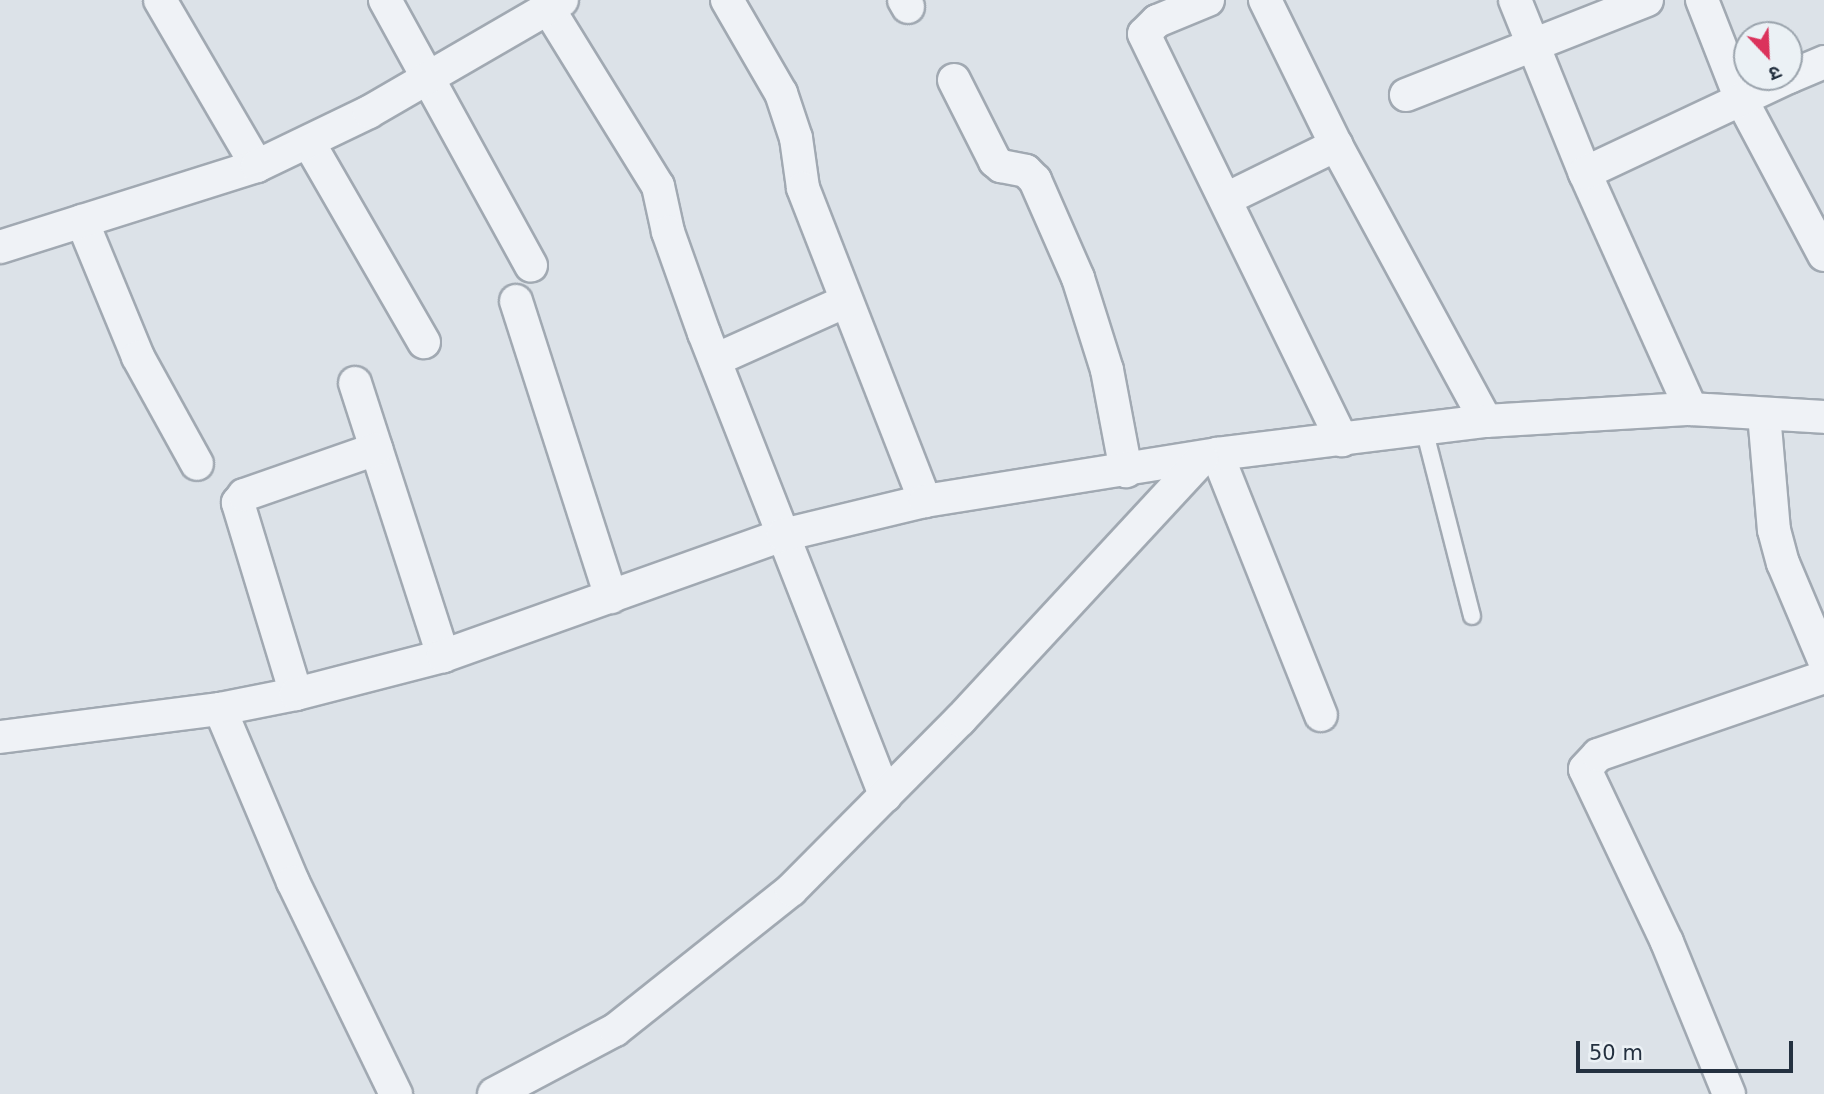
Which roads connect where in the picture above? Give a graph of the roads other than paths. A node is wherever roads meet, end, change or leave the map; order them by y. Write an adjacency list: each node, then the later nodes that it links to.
1 (160, 0): 20 (street)
2 (385, 0): 13 (street)
3 (727, 0): 28 (street)
4 (1208, 0): 22 (street)
5 (1265, 0): 19 (street)
6 (1515, 0): 10 (street)
7 (1647, 0): 10 (street)
8 (1702, 0): 17 (street)
9 (558, 2): 13 (street); 30 (street)
10 (1537, 47): 16 (street); 21 (street)
11 (1824, 62): 12 (street)
12 (1803, 71)
13 (428, 77): 18 (street); 26 (street)
14 (954, 79): 41 (street)
15 (1755, 91): 17 (street)
16 (1406, 95)
17 (1740, 97): 21 (street); 25 (street)
18 (309, 143): 20 (street); 29 (street)
19 (1336, 145): 22 (street); 35 (street)
20 (257, 166): 23 (street)
21 (1585, 173): 32 (street)
22 (1226, 198): 37 (street)
23 (82, 221): 24 (street); 40 (street)
24 (0, 247)
25 (1824, 255)
26 (531, 266)
27 (516, 301): 44 (street)
28 (846, 301): 30 (street); 42 (street)
29 (424, 342)
30 (715, 360): 43 (street)
31 (355, 383): 38 (street)
32 (1691, 409): 33 (street); 35 (street)
33 (1764, 414): 34 (street); 47 (street)
34 (1824, 417)
35 (1486, 421): 36 (street)
36 (1424, 429): 37 (street); 45 (lane)
37 (1342, 440): 39 (street)
38 (376, 449): 46 (street); 49 (street)
39 (1210, 456): 41 (street); 51 (street); 53 (street)
40 (197, 464)
41 (1126, 471): 42 (street)
42 (925, 502): 43 (street)
43 (783, 535): 44 (street); 53 (street)
44 (611, 597): 46 (street)
45 (1472, 616)
46 (443, 656): 49 (street)
47 (1824, 660)
48 (1824, 677): 56 (street)
49 (296, 694): 50 (street)
50 (220, 709): 52 (street); 54 (street)
51 (1321, 715)
52 (0, 737)
53 (885, 796): 55 (street)
54 (396, 1094)
55 (494, 1094)
56 (1729, 1094)

